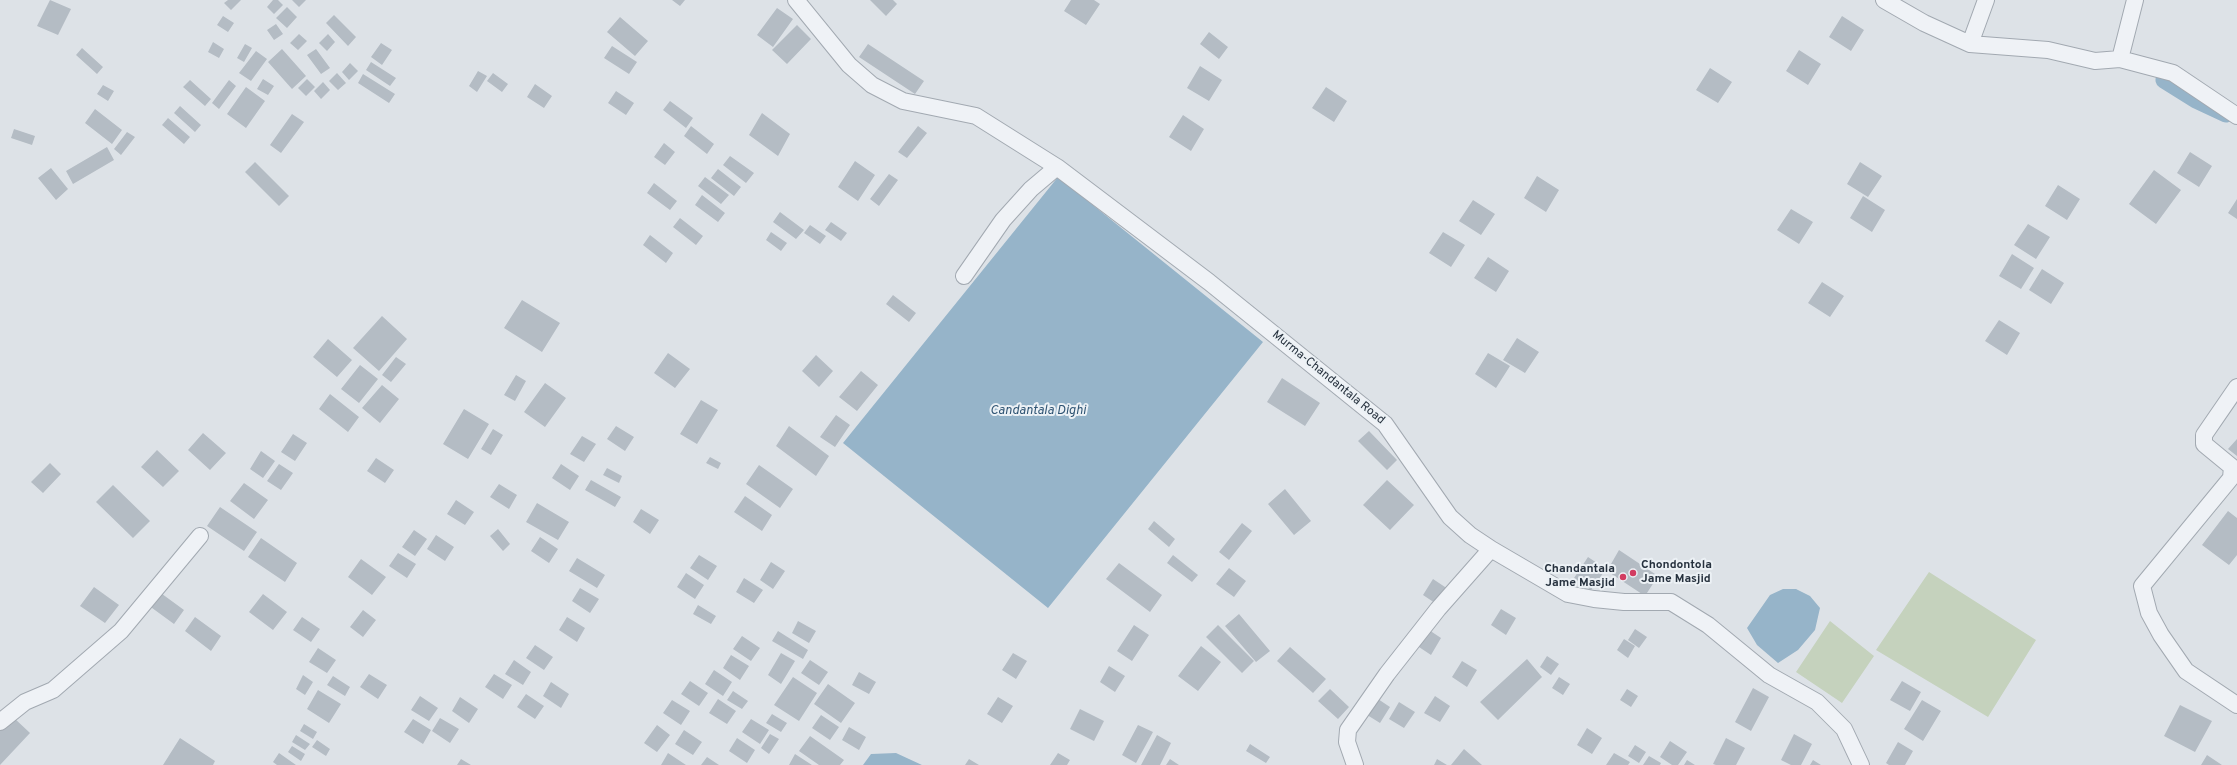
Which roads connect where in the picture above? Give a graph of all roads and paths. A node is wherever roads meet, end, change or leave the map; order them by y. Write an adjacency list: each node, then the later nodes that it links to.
1 (796, 0): 8 (street, Murma-Chandantala Road)
2 (1884, 0): 5 (street)
3 (1986, 0): 5 (street)
4 (2135, 0): 6 (street)
5 (1970, 44): 6 (street)
6 (2120, 59): 7 (street)
7 (2237, 116)
8 (1057, 167): 9 (street); 12 (street, Murma-Chandantala Road)
9 (964, 276)
10 (2237, 387): 13 (street)
11 (200, 536): 14 (street)
12 (1491, 550): 15 (street); 16 (street, Murma-Chandantala Road)
13 (2237, 705)
14 (0, 722)
15 (1355, 765)
16 (1861, 765)

